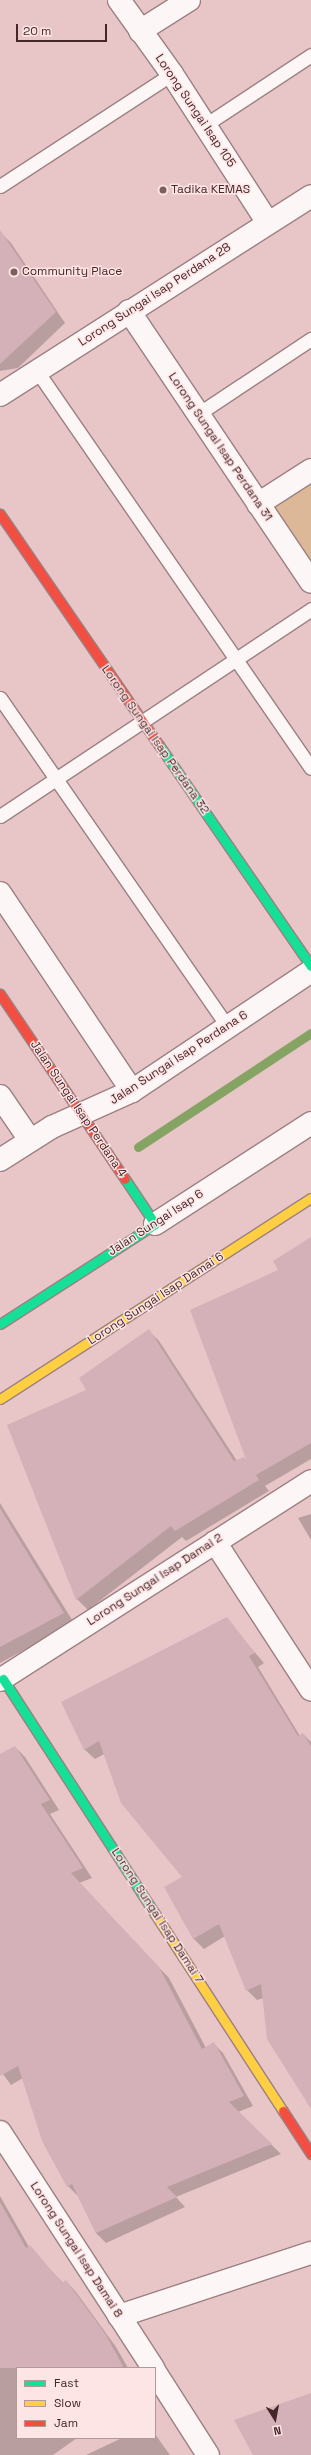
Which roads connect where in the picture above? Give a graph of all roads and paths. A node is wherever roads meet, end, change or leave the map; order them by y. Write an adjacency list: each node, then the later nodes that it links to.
1 (119, 0): 3 (street, Lorong Sungai Isap 105)
2 (189, 0): 3 (street)
3 (140, 31): 5 (street, Lorong Sungai Isap 105)
4 (311, 55): 6 (lane)
5 (172, 74): 6 (street, Lorong Sungai Isap 105); 7 (lane)
6 (205, 125): 9 (street, Lorong Sungai Isap 105)
7 (0, 186)
8 (311, 196): 9 (street, Lorong Sungai Isap Perdana 28)
9 (268, 223): 10 (street, Lorong Sungai Isap Perdana 28)
10 (129, 311): 12 (street, Lorong Sungai Isap Perdana 28); 14 (street, Lorong Sungai Isap Perdana 31)
11 (311, 339): 14 (lane)
12 (38, 371): 13 (street, Lorong Sungai Isap Perdana 28); 20 (lane)
13 (0, 395)
14 (198, 414): 16 (street, Lorong Sungai Isap Perdana 31)
15 (311, 470): 16 (street)
16 (258, 504): 18 (street, Lorong Sungai Isap Perdana 31)
17 (0, 514): 22 (street, Lorong Sungai Isap Perdana 32)
18 (311, 582)
19 (311, 609): 20 (lane)
20 (236, 659): 22 (lane); 23 (lane)
21 (0, 698): 24 (lane)
22 (142, 721): 24 (lane); 27 (street, Lorong Sungai Isap Perdana 32)
23 (311, 768)
24 (56, 779): 25 (lane); 30 (lane)
25 (0, 816)
26 (0, 893): 31 (street)
27 (311, 966)
28 (311, 971): 30 (street, Jalan Sungai Isap Perdana 6)
29 (0, 994): 33 (street, Jalan Sungai Isap Perdana 4)
30 (228, 1027): 31 (street, Jalan Sungai Isap Perdana 6)
31 (132, 1091): 33 (street, Jalan Sungai Isap Perdana 6)
32 (0, 1096): 35 (street)
33 (82, 1115): 35 (street, Jalan Sungai Isap Perdana 6); 38 (street, Jalan Sungai Isap Perdana 4)
34 (311, 1122): 38 (street, Jalan Sungai Isap 6)
35 (30, 1140): 36 (street, Jalan Sungai Isap Perdana 6)
36 (0, 1160)
37 (311, 1198): 40 (street, Lorong Sungai Isap Damai 6)
38 (155, 1224): 39 (street, Jalan Sungai Isap 6)
39 (0, 1324)
40 (0, 1399)
41 (311, 1480): 42 (street, Lorong Sungai Isap Damai 2)
42 (214, 1542): 43 (street, Lorong Sungai Isap Damai 2); 44 (street)
43 (1, 1679): 46 (street, Lorong Sungai Isap Damai 7)
44 (311, 1690)
45 (0, 2132): 48 (street, Lorong Sungai Isap Damai 8)
46 (311, 2154)
47 (311, 2253): 48 (street)
48 (119, 2316): 49 (street, Lorong Sungai Isap Damai 8)
49 (152, 2367)
50 (156, 2374): 51 (street)
51 (208, 2455)

